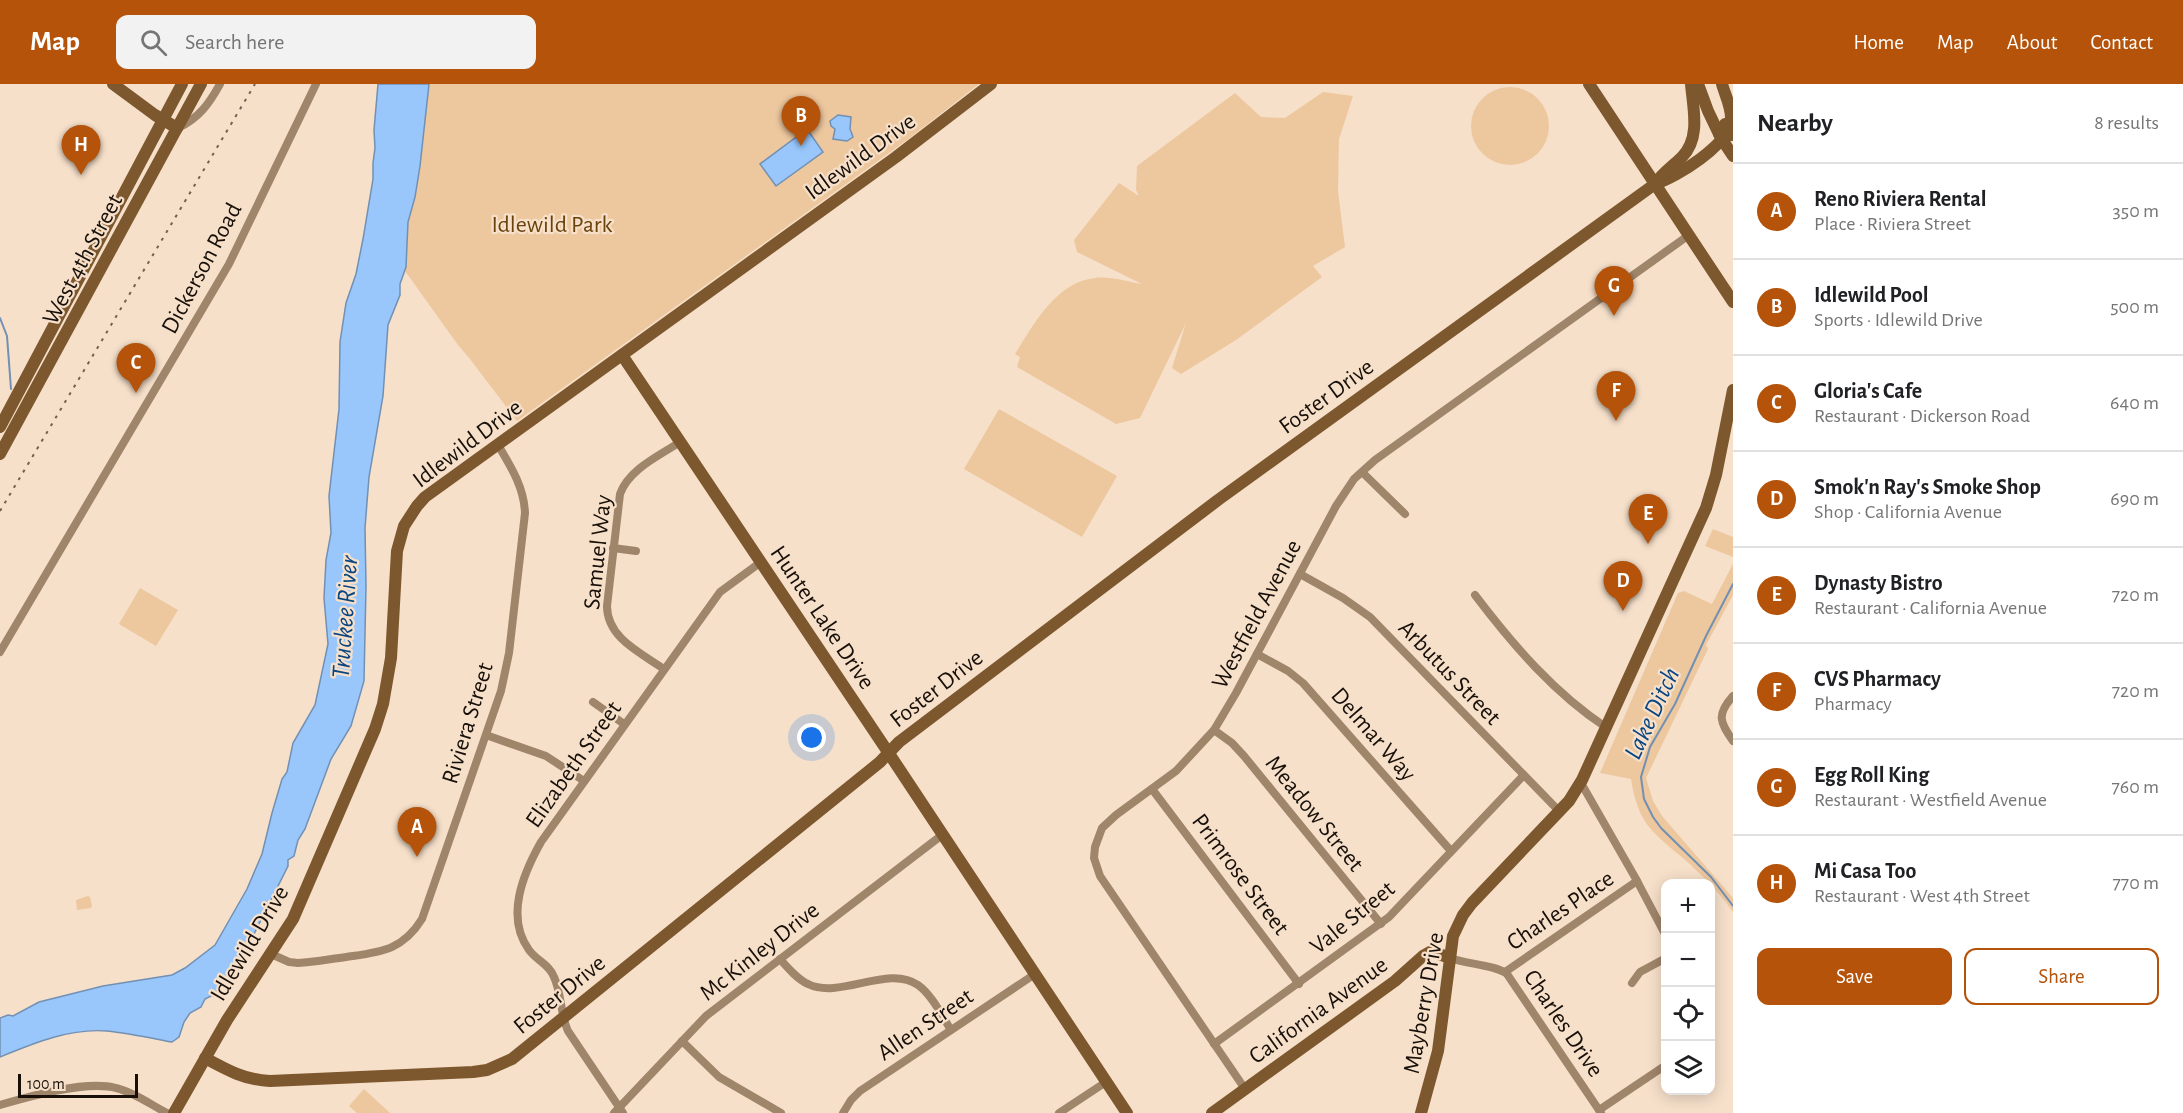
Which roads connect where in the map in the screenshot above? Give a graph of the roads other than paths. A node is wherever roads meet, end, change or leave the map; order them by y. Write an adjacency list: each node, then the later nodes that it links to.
1 (113, 84): 12 (street)
2 (182, 84): 12 (street, West 4th Street)
3 (201, 84): 13 (street, West 4th Street)
4 (220, 84): 13 (street)
5 (316, 84): 34 (street, Dickerson Road)
6 (991, 84): 21 (street, Idlewild Drive)
7 (1589, 84): 16 (street)
8 (1690, 84): 16 (street)
9 (1698, 84): 14 (street)
10 (1706, 84): 14 (street)
11 (1722, 84): 16 (street)
12 (162, 119): 13 (street); 23 (street, West 4th Street)
13 (177, 128): 26 (street, West 4th Street)
14 (1728, 135): 15 (street)
15 (1733, 156)
16 (1655, 184): 17 (street); 44 (street, Foster Drive)
17 (1689, 235): 18 (street); 27 (street, Westfield Avenue)
18 (1719, 280): 19 (street); 20 (street)
19 (1733, 285)
20 (1733, 302)
21 (622, 355): 24 (street, Hunter Lake Drive); 25 (street, Idlewild Drive)
22 (1733, 390): 40 (street)
23 (0, 427)
24 (680, 441): 29 (street, Samuel Way); 31 (street, Hunter Lake Drive)
25 (498, 445): 42 (street, Riviera Street); 55 (street, Idlewild Drive)
26 (0, 454)
27 (1362, 472): 28 (street); 32 (street, Westfield Avenue)
28 (1405, 514)
29 (613, 548): 30 (street); 36 (street, Samuel Way)
30 (636, 551)
31 (761, 562): 36 (street, Elizabeth Street); 44 (street, Hunter Lake Drive)
32 (1300, 574): 35 (street, Westfield Avenue); 45 (street, Arbutus Street)
33 (1475, 595): 40 (street)
34 (0, 652)
35 (1257, 654): 41 (street, Westfield Avenue); 51 (street, Delmar Way)
36 (664, 669): 39 (street, Elizabeth Street)
37 (1733, 696): 43 (street)
38 (593, 702): 39 (street)
39 (624, 724): 46 (street, Elizabeth Street)
40 (1607, 728): 47 (street)
41 (1214, 730): 48 (street, Westfield Avenue); 53 (street, Meadow Street)
42 (486, 735): 46 (street); 55 (street, Riviera Street)
43 (1733, 741)
44 (888, 752): 50 (street, Hunter Lake Drive); 63 (street, Foster Drive)
45 (1522, 776): 49 (street, Arbutus Street); 51 (street, Vale Street)
46 (584, 781): 63 (street, Elizabeth Street)
47 (1581, 783): 49 (street); 52 (street)
48 (1152, 789): 62 (street, Primrose Street); 66 (street, Westfield Avenue)
49 (1559, 812): 56 (street, Mayberry Drive)
50 (942, 835): 57 (street, Mc Kinley Drive); 60 (street, Hunter Lake Drive)
51 (1451, 851): 53 (street, Vale Street)
52 (1637, 881): 54 (street); 59 (street, Charles Place)
53 (1380, 924): 62 (street, Vale Street)
54 (1663, 933)
55 (271, 954): 67 (street, Idlewild Drive)
56 (1450, 958): 59 (street, Charles Drive); 70 (street, California Avenue); 81 (street, Mayberry Drive)
57 (780, 959): 64 (street); 65 (street, Mc Kinley Drive)
58 (1661, 960): 61 (street)
59 (1505, 972): 73 (street, Charles Drive)
60 (1035, 974): 64 (street, Allen Street); 69 (street, Hunter Lake Drive)
61 (1632, 983)
62 (1299, 984): 66 (street, Vale Street)
63 (563, 1017): 67 (street, Foster Drive); 72 (street, Elizabeth Street)
64 (951, 1030): 77 (street, Allen Street)
65 (682, 1041): 72 (street, Mc Kinley Drive); 76 (street)
66 (1214, 1044): 70 (street, Westfield Avenue)
67 (205, 1058): 75 (street, Idlewild Drive)
68 (1661, 1068): 73 (street)
69 (1106, 1082): 78 (street); 79 (street, Hunter Lake Drive)
70 (1245, 1089): 80 (street, California Avenue)
71 (0, 1105): 74 (street)
72 (619, 1111)
73 (1600, 1111)
74 (167, 1113)
75 (174, 1113)
76 (781, 1113)
77 (843, 1113)
78 (1059, 1113)
79 (1127, 1113)
80 (1212, 1113)
81 (1421, 1113)

